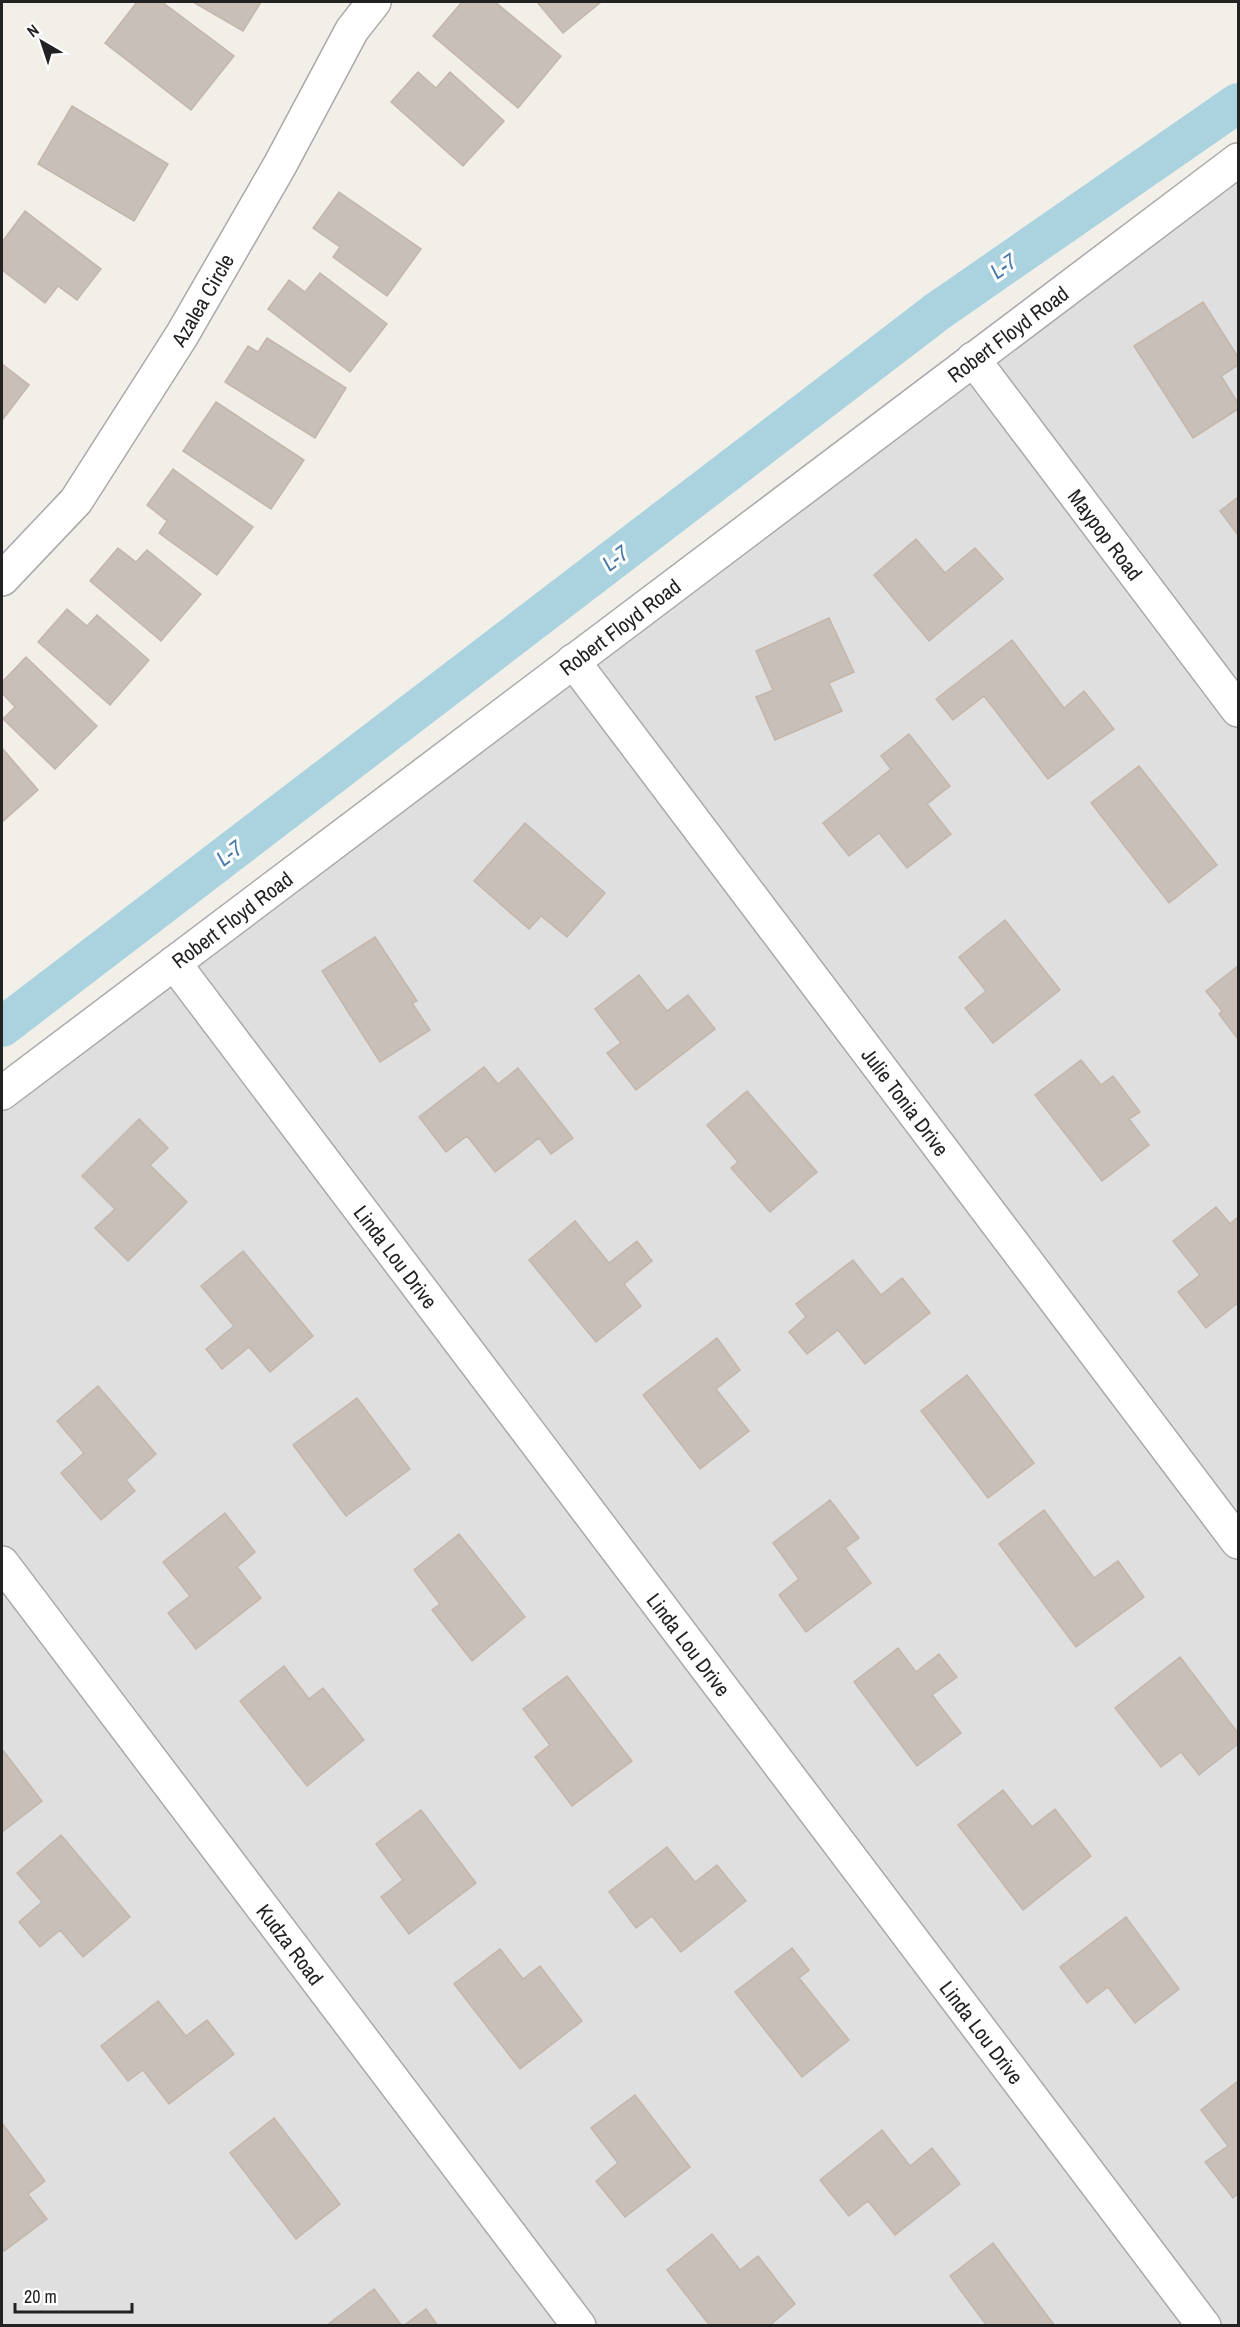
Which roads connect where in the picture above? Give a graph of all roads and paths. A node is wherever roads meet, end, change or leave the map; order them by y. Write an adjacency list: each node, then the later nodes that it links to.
1 (374, 2): 4 (street, Azalea Circle)
2 (1239, 160): 3 (street, Robert Floyd Road)
3 (973, 359): 5 (street, Robert Floyd Road); 6 (street, Maypop Road)
4 (2, 579)
5 (573, 661): 7 (street, Robert Floyd Road); 9 (street, Julie Tonia Drive)
6 (1239, 710)
7 (174, 963): 8 (street, Robert Floyd Road); 12 (street, Linda Lou Drive)
8 (2, 1093)
9 (1239, 1542)
10 (2, 1563): 11 (street, Kudza Road)
11 (579, 2325)
12 (1204, 2325)

